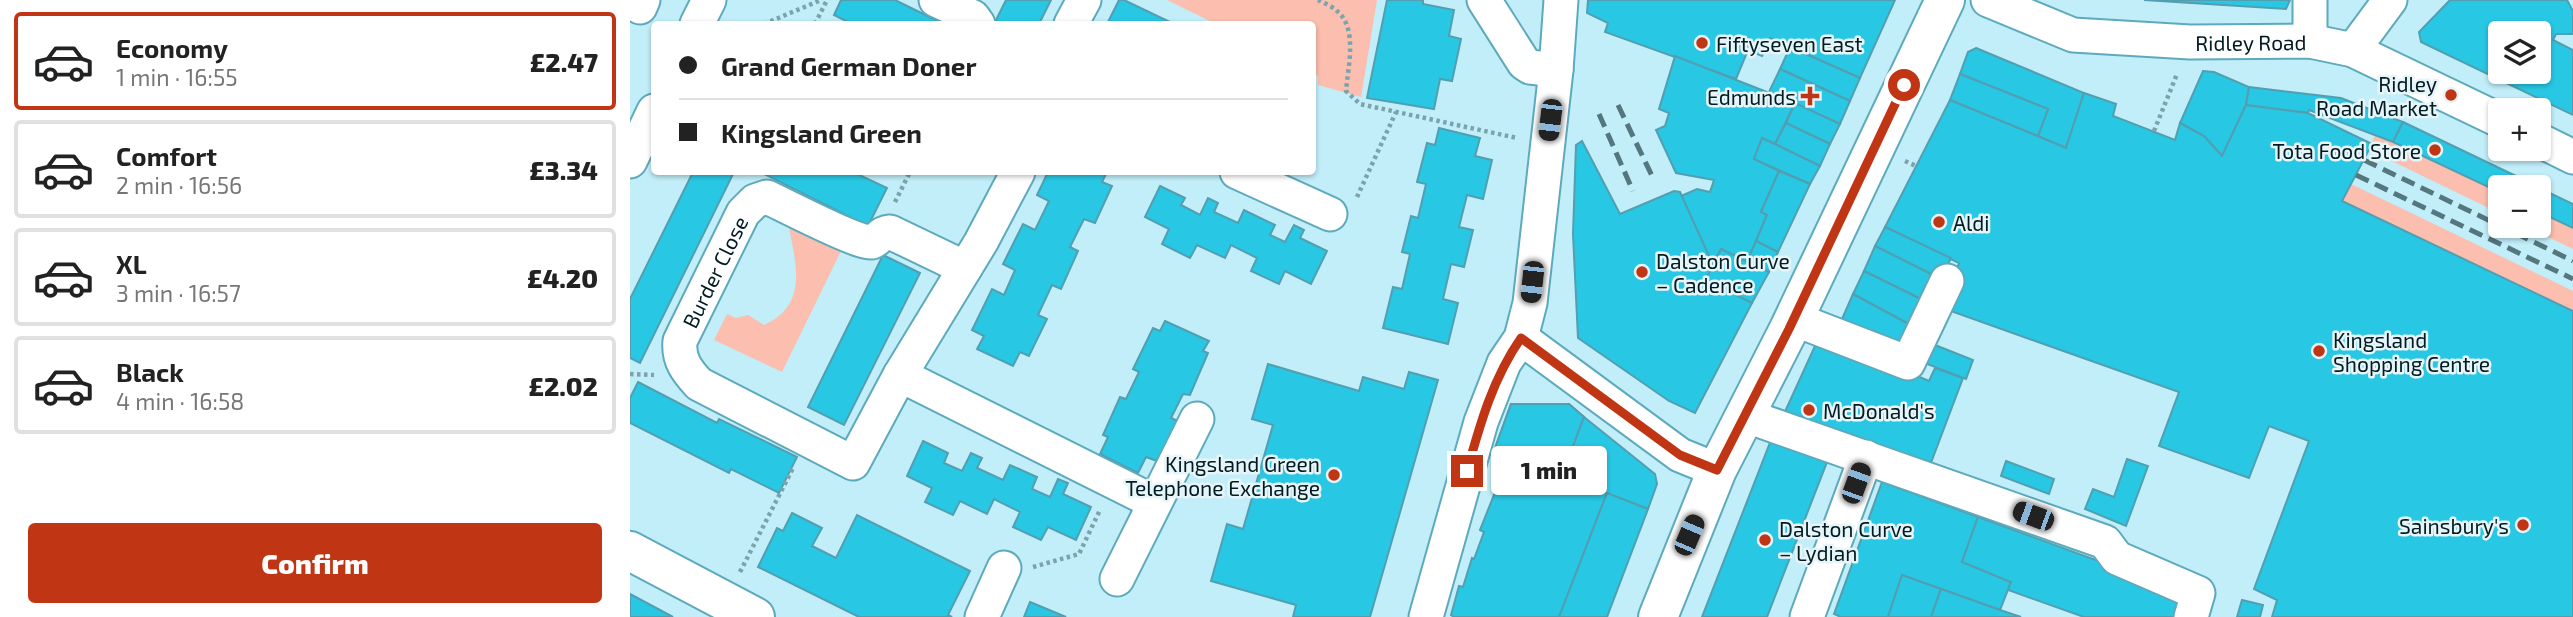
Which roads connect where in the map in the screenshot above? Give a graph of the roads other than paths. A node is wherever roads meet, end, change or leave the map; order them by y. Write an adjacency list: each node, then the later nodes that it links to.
1 (709, 0): 10 (street)
2 (936, 0): 11 (street)
3 (1084, 0): 12 (street)
4 (1484, 0): 15 (street)
5 (1561, 0): 15 (street)
6 (1988, 0): 13 (street, Ridley Road)
7 (2310, 0): 13 (street)
8 (2390, 0): 14 (street)
9 (1940, 10): 26 (main road)
10 (698, 21)
11 (976, 21)
12 (1073, 21)
13 (2310, 41): 14 (street, Ridley Road)
14 (2353, 50): 16 (street, Ridley Road)
15 (1556, 70): 27 (street)
16 (2488, 115)
17 (651, 117): 20 (street)
18 (2551, 146): 19 (street)
19 (2573, 157)
20 (630, 161)
21 (1016, 175): 24 (street, Burder Close)
22 (1244, 175): 23 (street)
23 (1330, 214)
24 (965, 268): 28 (street, Burder Close); 28 (street, Burder Close)
25 (1947, 281): 26 (street)
26 (1794, 319): 29 (main road)
27 (1521, 338): 32 (street); 39 (street)
28 (900, 375): 33 (street)
29 (1744, 415): 31 (street); 32 (main road)
30 (1197, 419): 33 (street)
31 (1866, 457): 41 (street); 42 (street)
32 (1717, 470): 40 (main road)
33 (1154, 502): 36 (street)
34 (630, 551): 37 (main road)
35 (1004, 568): 38 (street)
36 (1117, 579)
37 (755, 617)
38 (982, 617)
39 (1426, 617)
40 (1658, 617)
41 (1807, 617)
42 (2191, 617)

